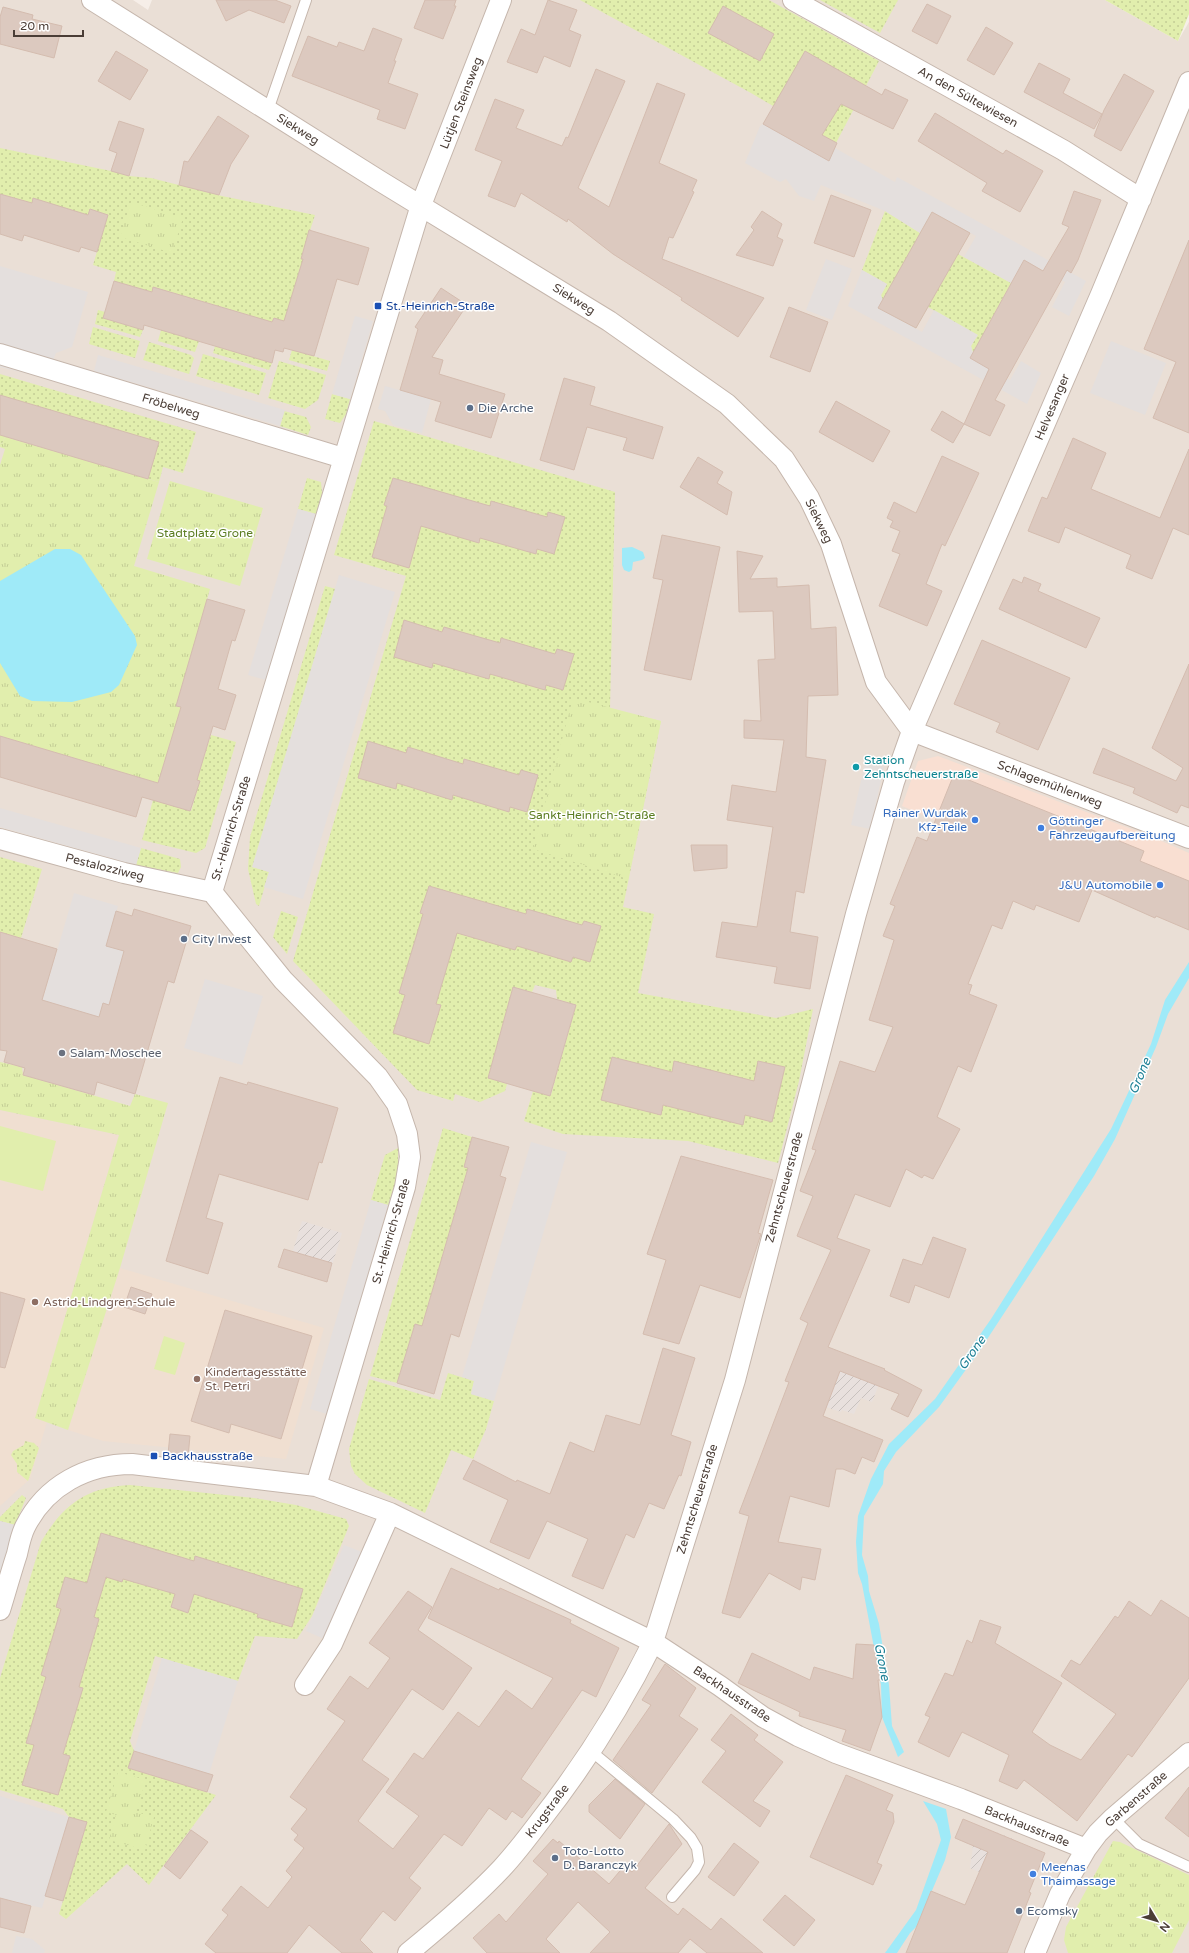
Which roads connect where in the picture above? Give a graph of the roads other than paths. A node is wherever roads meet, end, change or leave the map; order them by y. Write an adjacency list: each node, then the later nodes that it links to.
1 (92, 0): 6 (street, Siekweg)
2 (306, 0): 6 (lane)
3 (501, 0): 8 (street, Lütjen Steinsweg)
4 (793, 0): 7 (street, An den Sültewiesen)
5 (1189, 82): 7 (street, Helvesanger)
6 (268, 110): 8 (street, Siekweg)
7 (1141, 199): 11 (street, Helvesanger)
8 (421, 205): 10 (street, St.-Heinrich-Straße); 11 (street, Siekweg)
9 (0, 354): 10 (street, Fröbelweg)
10 (343, 458): 14 (street, St.-Heinrich-Straße)
11 (912, 731): 12 (street, Schlagemühlenweg); 18 (street, Zehntscheuerstraße)
12 (1189, 838)
13 (0, 839): 14 (street, Pestalozziweg)
14 (212, 892): 15 (street, St.-Heinrich-Straße)
15 (316, 1486): 16 (street, Backhausstraße); 17 (street, Backhausstraße)
16 (390, 1513): 18 (street, Backhausstraße); 19 (street)
17 (0, 1610)
18 (653, 1642): 20 (street, Krugstraße); 23 (street, Backhausstraße)
19 (305, 1686)
20 (591, 1751): 25 (lane); 26 (street, Krugstraße)
21 (1189, 1753): 22 (street, Garbenstraße)
22 (1113, 1818): 23 (street, Garbenstraße); 24 (lane)
23 (1086, 1849): 27 (street, Garbenstraße)
24 (1189, 1867)
25 (672, 1897)
26 (408, 1953)
27 (1035, 1953)

